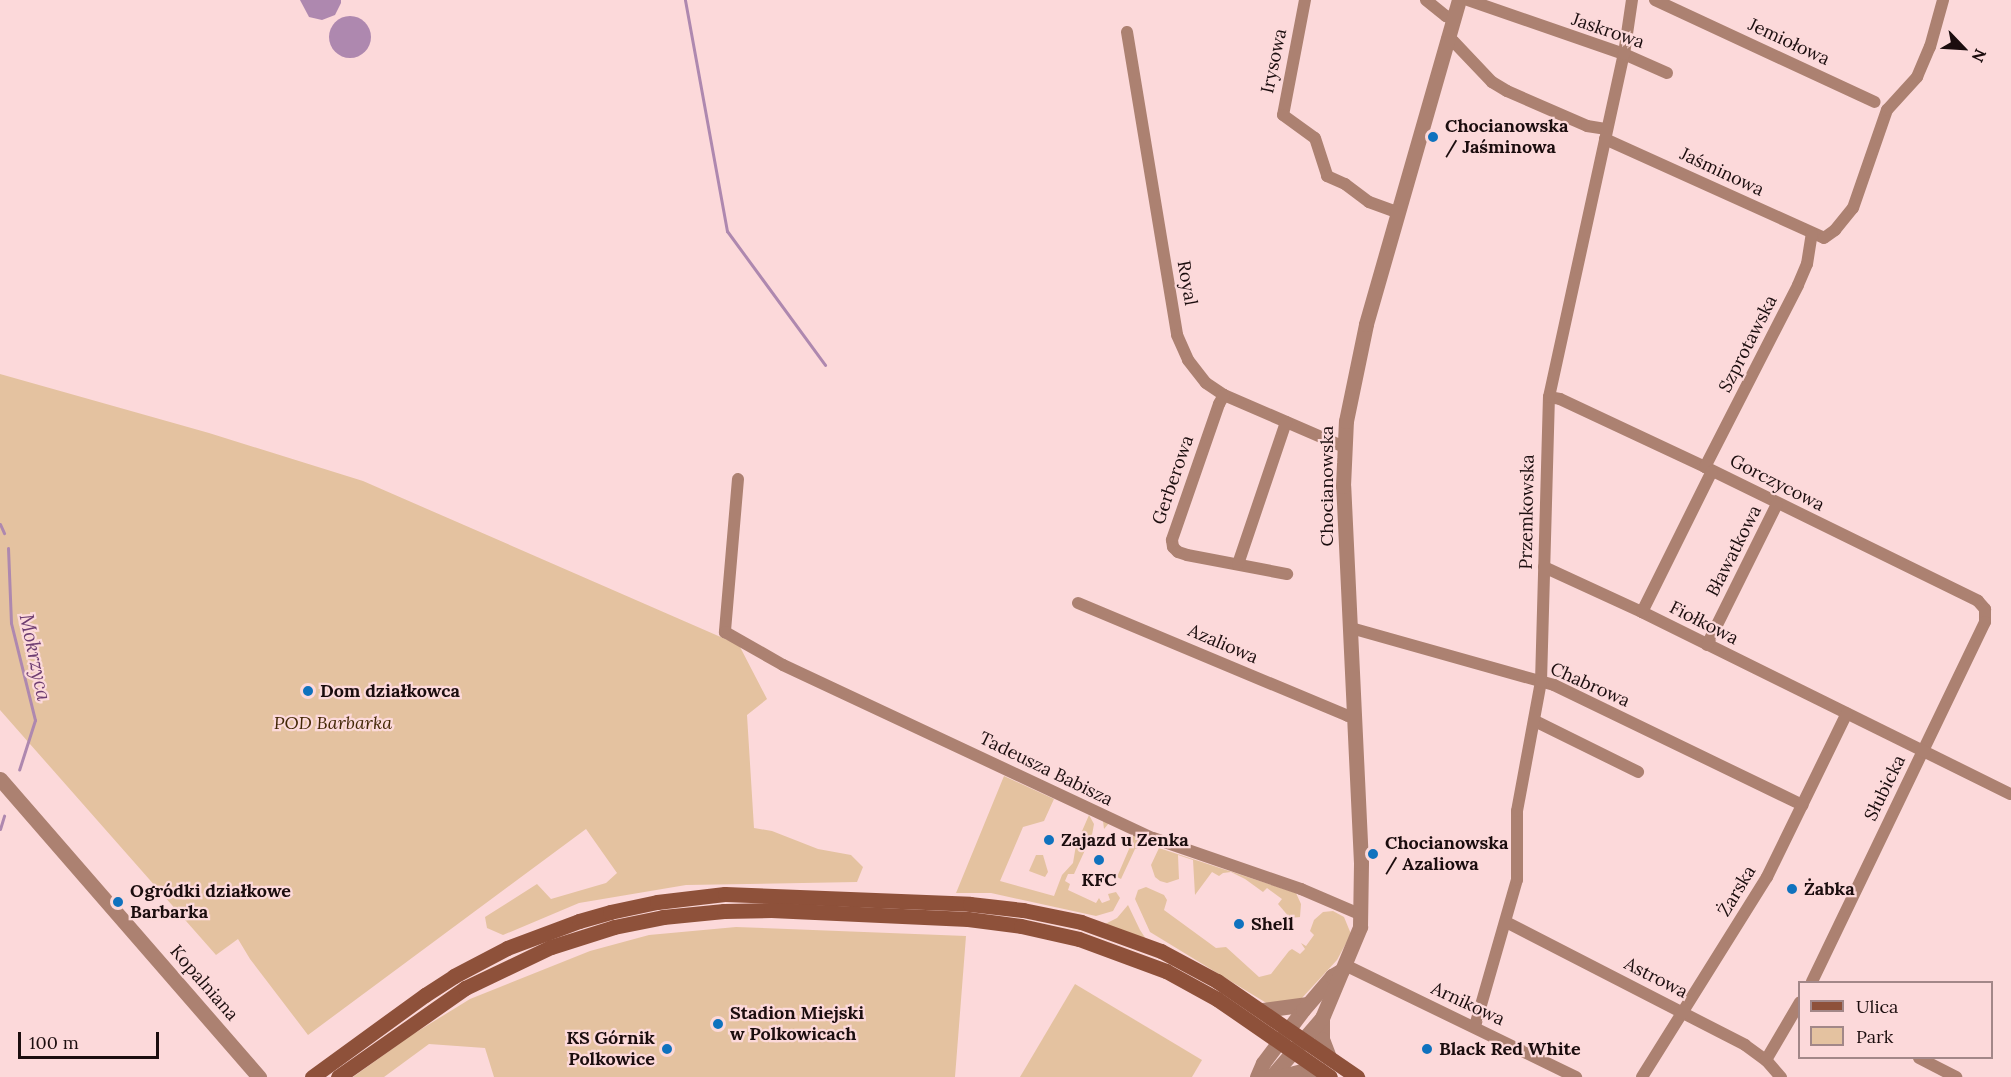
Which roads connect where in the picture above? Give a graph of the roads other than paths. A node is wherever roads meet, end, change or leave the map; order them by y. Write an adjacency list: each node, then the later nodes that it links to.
1 (1305, 0): 15 (street, Irysowa)
2 (1426, 0): 8 (street)
3 (1459, 0): 8 (street, Chocianowska)
4 (1468, 0): 11 (street, Jaskrowa)
5 (1632, 0): 11 (street, Przemkowska)
6 (1655, 0): 13 (street, Jemiołowa)
7 (1943, 0): 16 (street, Jaśminowa)
8 (1453, 19): 10 (street, Chocianowska)
9 (1127, 32): 17 (street, Royal)
10 (1447, 39): 14 (street, Jaśminowa); 15 (street, Chocianowska)
11 (1624, 54): 12 (street, Jaskrowa); 14 (street, Przemkowska)
12 (1667, 73)
13 (1875, 102)
14 (1606, 134): 16 (street, Jaśminowa); 18 (street, Przemkowska)
15 (1397, 212): 20 (street, Chocianowska)
16 (1812, 233): 21 (street, Szprotawska)
17 (1224, 395): 19 (street, Royal); 24 (street, Gerberowa)
18 (1549, 397): 21 (street, Gorczycowa); 25 (street, Przemkowska)
19 (1286, 422): 20 (street, Royal); 24 (street)
20 (1344, 447): 30 (street, Chocianowska)
21 (1708, 469): 23 (street, Gorczycowa); 29 (street, Szprotawska)
22 (738, 479): 41 (street, Tadeusza Babisza)
23 (1777, 504): 28 (street, Gorczycowa); 31 (street, Bławatkowa)
24 (1238, 564): 26 (street, Gerberowa)
25 (1544, 567): 29 (street, Fiołkowa); 32 (street, Przemkowska)
26 (1287, 574)
27 (1078, 603): 34 (street, Azaliowa)
28 (1985, 609): 36 (street, Słubicka)
29 (1642, 612): 31 (street, Fiołkowa)
30 (1351, 628): 32 (street, Chabrowa); 34 (street, Chocianowska)
31 (1707, 645): 33 (street, Fiołkowa)
32 (1541, 682): 35 (street, Przemkowska); 40 (street, Chabrowa)
33 (1847, 713): 36 (street, Fiołkowa); 40 (street, Żarska)
34 (1356, 716): 41 (street, Chocianowska)
35 (1535, 721): 37 (street); 42 (street, Przemkowska)
36 (1923, 752): 39 (street, Fiołkowa); 44 (street, Słubicka)
37 (1638, 772)
38 (0, 779): 59 (street, Kopalniana)
39 (2011, 794)
40 (1802, 804): 48 (street, Żarska)
41 (1362, 915): 43 (street, Chocianowska)
42 (1506, 922): 48 (street, Astrowa); 50 (street, Przemkowska)
43 (1343, 967): 45 (street); 49 (street, Chocianowska); 50 (street, Arnikowa)
44 (1812, 981)
45 (1308, 1004): 47 (street); 52 (street)
46 (1798, 1005): 56 (street)
47 (1263, 1010): 52 (main road); 60 (main road)
48 (1684, 1012): 56 (street, Astrowa); 66 (street, Żarska)
49 (1322, 1018): 53 (street); 54 (street)
50 (1475, 1026): 65 (street, Arnikowa)
51 (1260, 1028): 52 (main road); 57 (street); 61 (main road)
52 (1284, 1035): 53 (main road); 57 (street)
53 (1299, 1045): 54 (main road); 58 (main road); 62 (street)
54 (1329, 1057): 64 (main road)
55 (1921, 1059): 68 (street)
56 (1766, 1060): 67 (street, Astrowa)
57 (1260, 1070)
58 (1325, 1074): 63 (street)
59 (259, 1077)
60 (312, 1077)
61 (338, 1077)
62 (1271, 1077)
63 (1279, 1077)
64 (1357, 1077)
65 (1576, 1077)
66 (1642, 1077)
67 (1781, 1077)
68 (1956, 1077)

